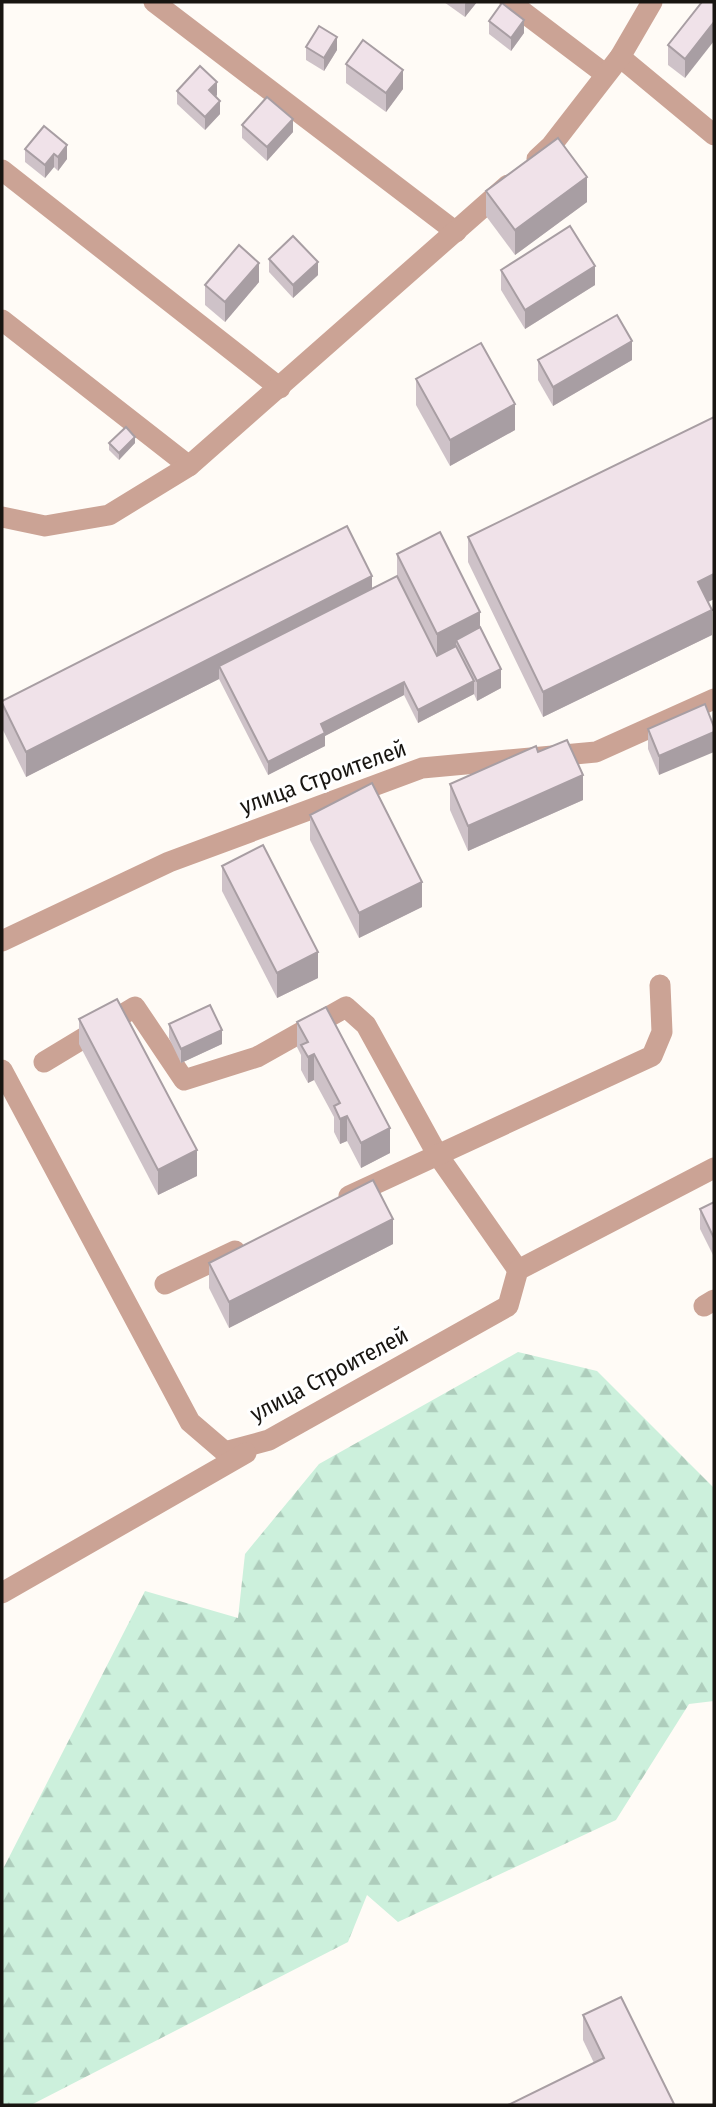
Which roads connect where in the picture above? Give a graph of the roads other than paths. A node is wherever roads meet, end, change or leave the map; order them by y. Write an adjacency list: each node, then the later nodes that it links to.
1 (154, 2): 8 (street)
2 (510, 2): 5 (street)
3 (652, 2): 4 (street)
4 (620, 57): 5 (street); 6 (street)
5 (605, 74): 8 (street)
6 (714, 135)
7 (2, 170): 10 (street)
8 (456, 233): 10 (street)
9 (2, 320): 11 (street)
10 (279, 388): 11 (street)
11 (189, 466): 12 (street)
12 (2, 517)
13 (714, 699): 14 (street, улица Строителей)
14 (2, 941)
15 (660, 985): 18 (street)
16 (44, 1062): 18 (street)
17 (2, 1070): 24 (street, улица Строителей)
18 (437, 1154): 20 (street); 22 (street)
19 (714, 1168): 22 (street)
20 (326, 1207)
21 (251, 1243): 23 (street)
22 (518, 1270): 24 (street, улица Строителей)
23 (164, 1284)
24 (269, 1440): 25 (street)
25 (2, 1593)

